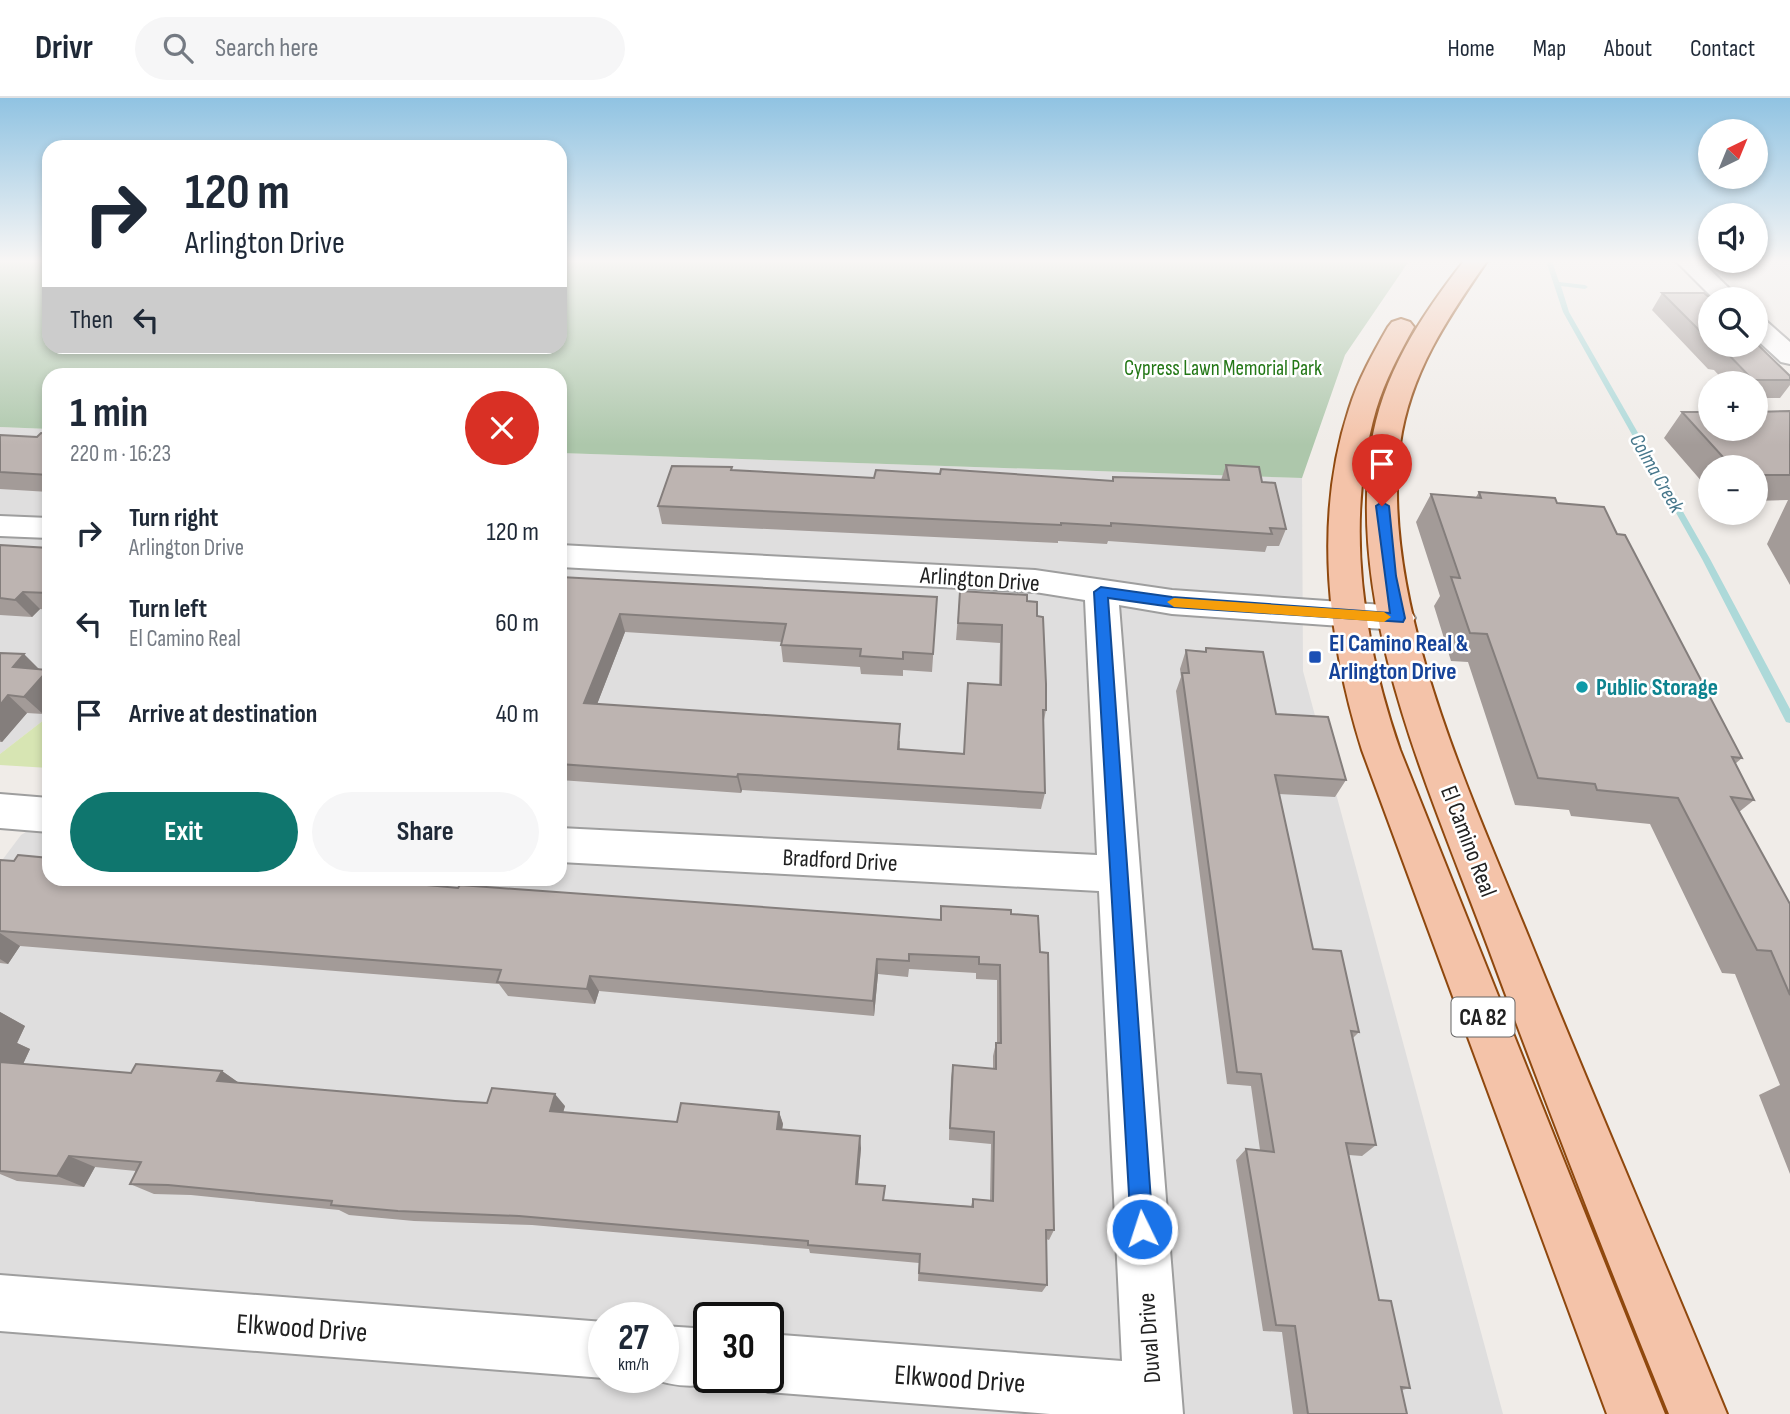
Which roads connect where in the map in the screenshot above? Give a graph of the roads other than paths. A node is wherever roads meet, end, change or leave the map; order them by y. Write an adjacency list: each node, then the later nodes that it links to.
1 (1404, 322): 9 (main road, El Camino Real / CA 82)
2 (1431, 322): 10 (main road, El Camino Real / CA 82)
3 (1768, 336): 4 (street)
4 (1790, 356)
5 (0, 526): 6 (street)
6 (42, 528)
7 (567, 556): 8 (street, Arlington Drive)
8 (1101, 592): 9 (street, Arlington Drive); 14 (street, Duval Drive)
9 (1349, 615): 10 (street, Arlington Drive); 19 (main road, El Camino Real / CA 82)
10 (1398, 618): 20 (main road, El Camino Real / CA 82)
11 (0, 811): 12 (street)
12 (42, 814)
13 (567, 845): 14 (street, Bradford Drive)
14 (1120, 874): 18 (street, Duval Drive)
15 (0, 1303): 16 (street, Elkwood Drive)
16 (588, 1349)
17 (784, 1365): 18 (street, Elkwood Drive)
18 (1153, 1404)
19 (1636, 1414)
20 (1698, 1414)

